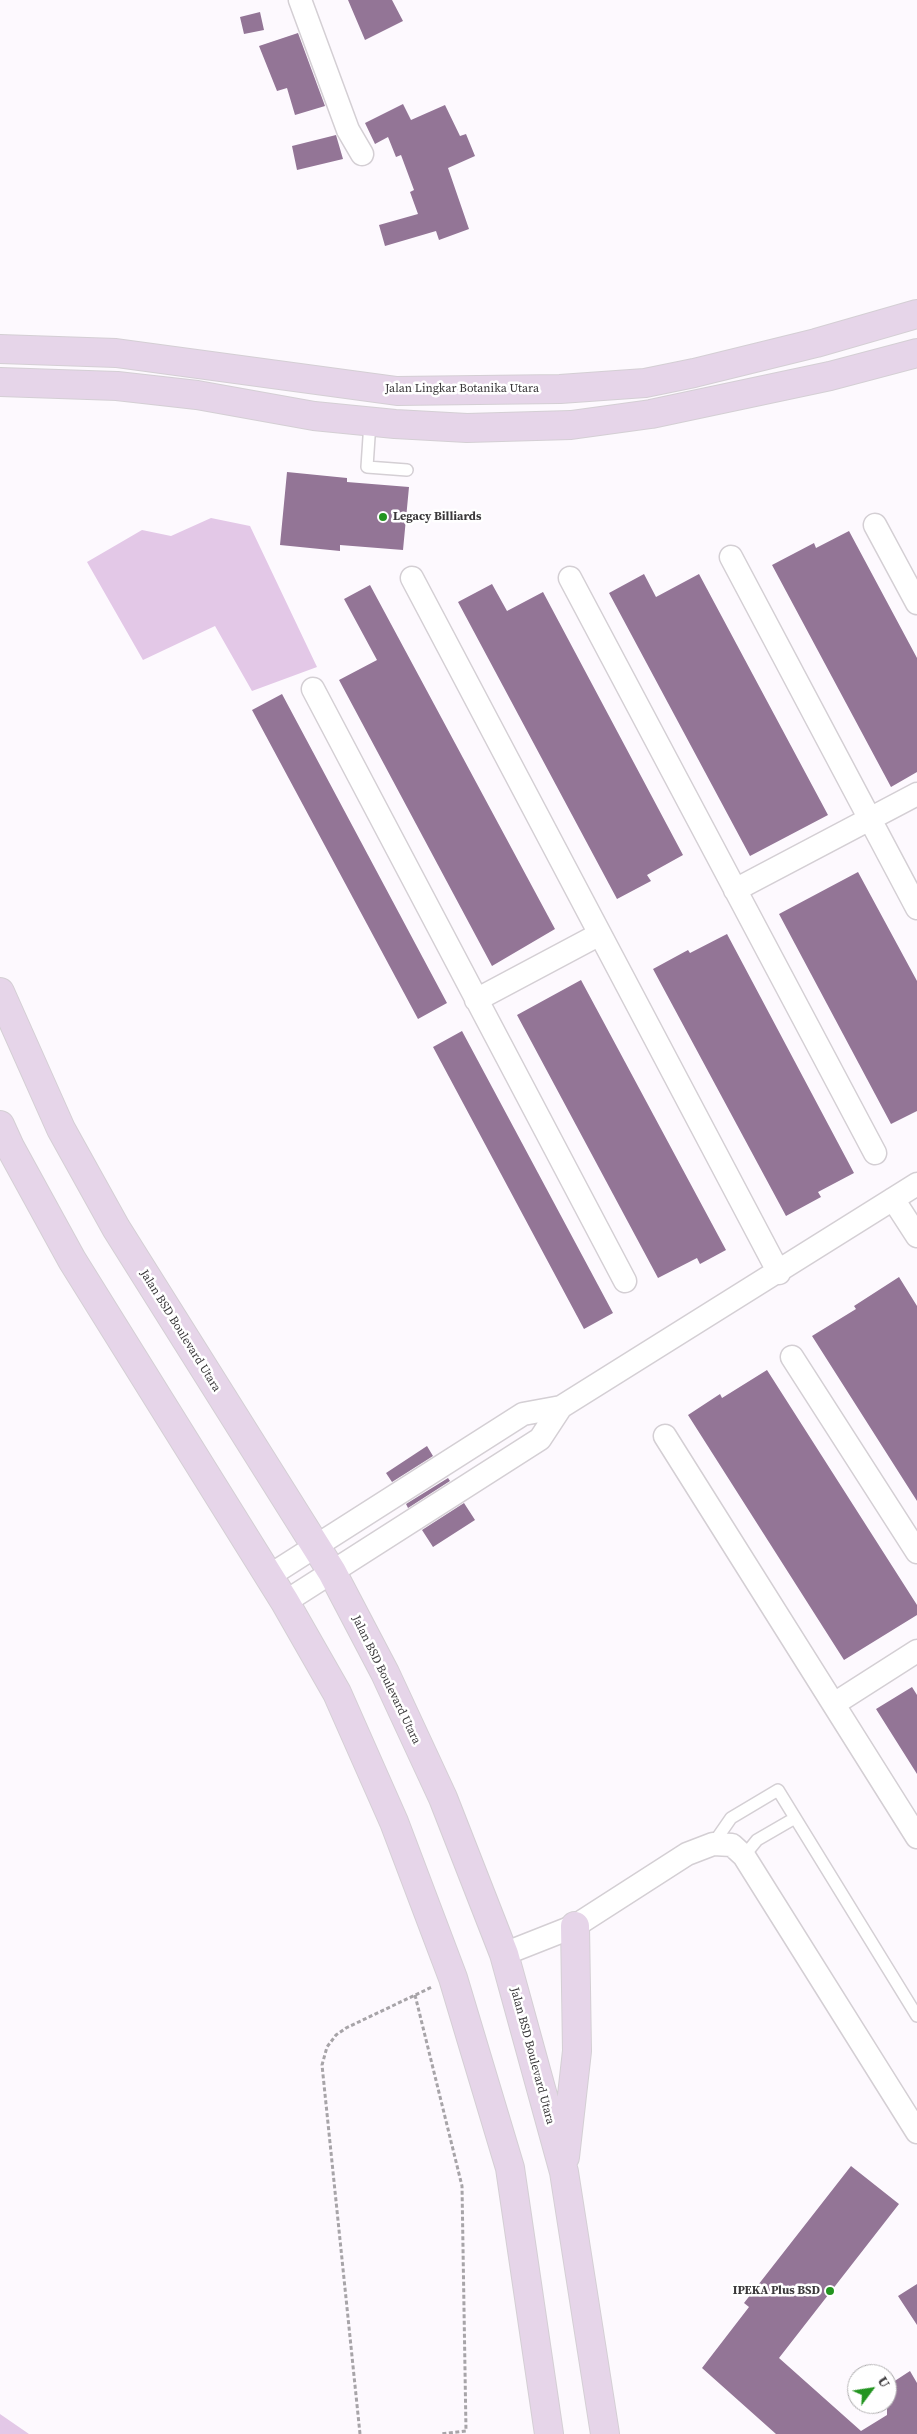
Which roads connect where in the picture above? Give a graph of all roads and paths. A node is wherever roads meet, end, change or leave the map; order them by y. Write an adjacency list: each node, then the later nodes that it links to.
1 (300, 0): 2 (street)
2 (362, 154)
3 (917, 314): 6 (main road, Jalan Lingkar Botanika Utara)
4 (0, 349): 6 (main road, Jalan Lingkar Botanika Utara)
5 (917, 353): 8 (main road)
6 (761, 356): 8 (main road)
7 (0, 382): 9 (main road)
8 (769, 390): 9 (main road)
9 (370, 422): 10 (lane)
10 (407, 470)
11 (875, 525): 15 (street)
12 (731, 557): 18 (street)
13 (412, 578): 21 (street)
14 (570, 578): 19 (street)
15 (917, 603)
16 (312, 689): 23 (street)
17 (917, 794): 18 (street)
18 (870, 819): 19 (street); 20 (street)
19 (735, 890): 25 (street)
20 (917, 908)
21 (600, 934): 23 (street); 29 (street)
22 (0, 992): 36 (main road, Jalan BSD Boulevard Utara)
23 (476, 1000): 30 (street)
24 (0, 1125): 39 (main road)
25 (875, 1153)
26 (917, 1184): 27 (street)
27 (893, 1199): 28 (street); 29 (street)
28 (917, 1236)
29 (779, 1272): 32 (street)
30 (625, 1281)
31 (792, 1357): 37 (street)
32 (561, 1407): 34 (street); 35 (street)
33 (665, 1436): 42 (street)
34 (473, 1446): 35 (street); 36 (street)
35 (489, 1472): 38 (street)
36 (315, 1547): 38 (main road, Jalan BSD Boulevard Utara); 39 (street)
37 (917, 1552)
38 (332, 1572): 40 (street); 48 (main road, Jalan BSD Boulevard Utara)
39 (269, 1576): 40 (main road)
40 (285, 1602): 54 (main road)
41 (917, 1651): 42 (street)
42 (834, 1704): 44 (street)
43 (795, 1818): 45 (lane); 46 (lane); 49 (lane)
44 (917, 1837)
45 (713, 1844): 46 (street); 47 (street)
46 (744, 1856): 50 (street)
47 (575, 1926): 48 (street); 51 (main road)
48 (504, 1954): 51 (main road, Jalan BSD Boulevard Utara)
49 (917, 2016)
50 (917, 2132)
51 (564, 2172): 55 (main road, Jalan BSD Boulevard Utara)
52 (360, 2434): 53 (path)
53 (440, 2434)
54 (550, 2434)
55 (605, 2434)

